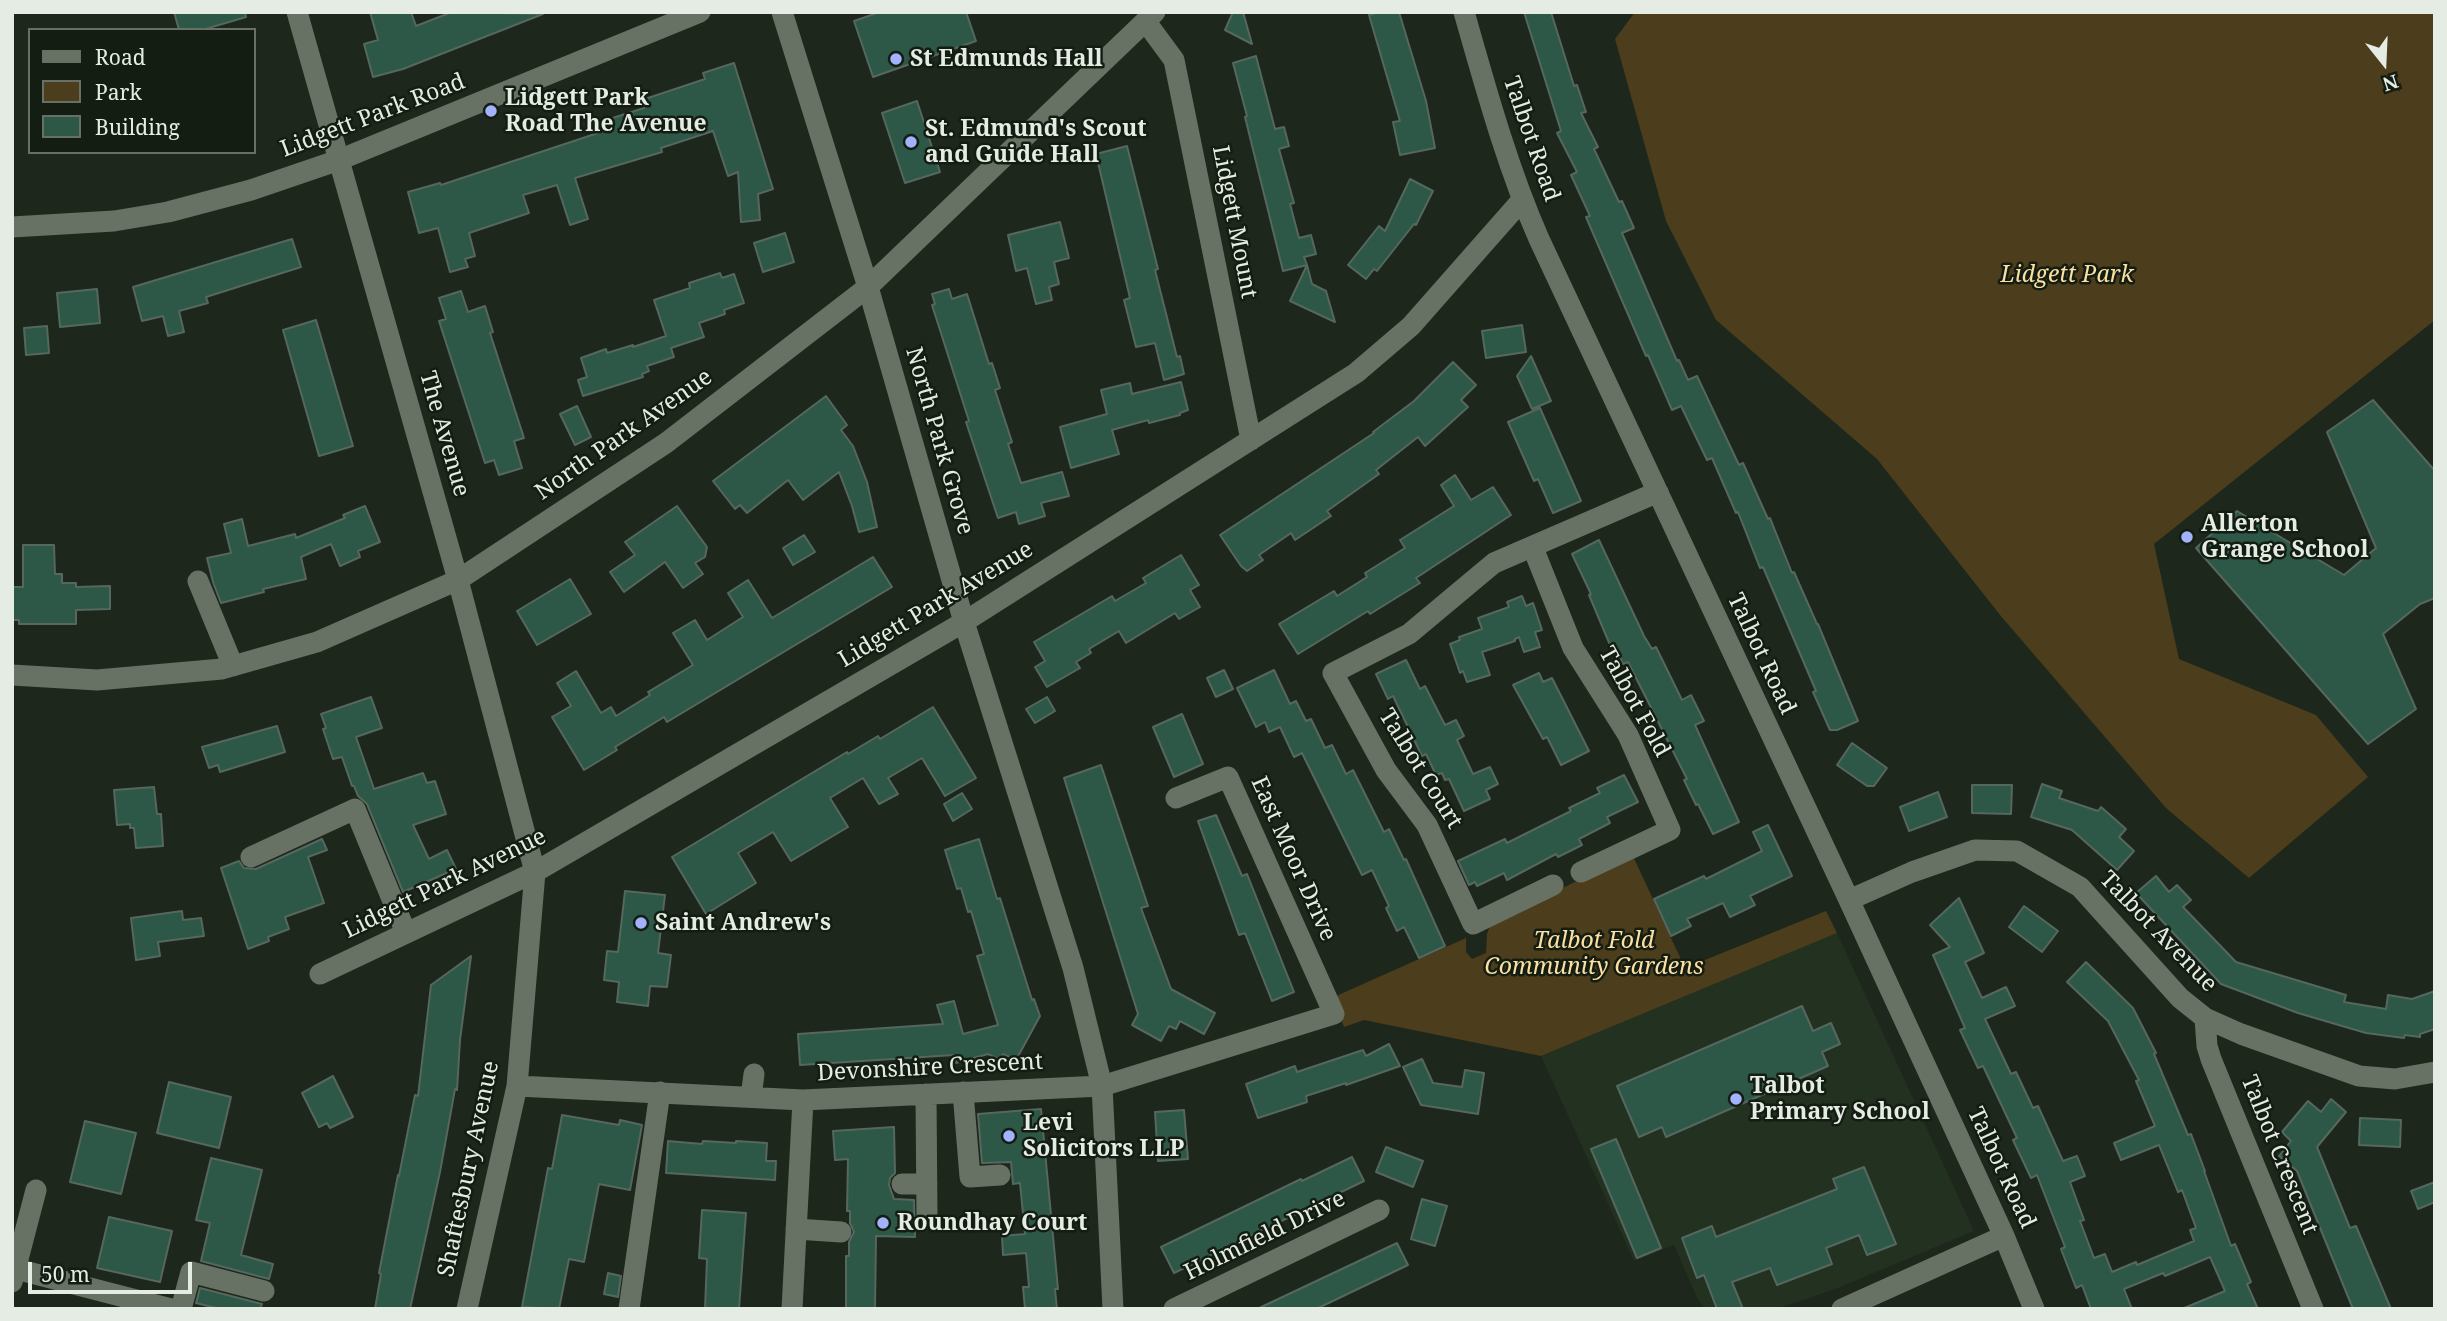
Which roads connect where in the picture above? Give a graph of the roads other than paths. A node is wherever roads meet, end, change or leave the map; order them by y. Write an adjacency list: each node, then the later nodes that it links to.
1 (297, 12): 6 (street, The Avenue)
2 (700, 12): 6 (street, Lidgett Park Road)
3 (782, 12): 9 (street, North Park Grove)
4 (1464, 12): 7 (street, Talbot Road)
5 (1150, 17): 9 (street, North Park Avenue); 10 (street, Lidgett Mount)
6 (339, 160): 8 (street, Lidgett Park Road); 13 (street, The Avenue)
7 (1522, 200): 10 (street, Lidgett Park Avenue); 11 (street, Talbot Road)
8 (12, 227)
9 (868, 287): 13 (street, North Park Avenue); 15 (street, North Park Grove)
10 (1251, 440): 15 (street, Lidgett Park Avenue)
11 (1658, 492): 12 (street, Talbot Court); 23 (street, Talbot Road)
12 (1533, 548): 20 (street, Talbot Fold); 22 (street, Talbot Court)
13 (458, 580): 16 (street, North Park Avenue); 21 (street, The Avenue)
14 (198, 582): 16 (street)
15 (964, 622): 21 (street, Lidgett Park Avenue); 31 (street, North Park Grove)
16 (233, 666): 17 (street, North Park Avenue)
17 (12, 674)
18 (1176, 798): 26 (street, East Moor Drive)
19 (251, 857): 24 (street)
20 (1581, 872)
21 (535, 873): 24 (street, Lidgett Park Avenue); 30 (street, Shaftesbury Avenue)
22 (1553, 885)
23 (1849, 900): 27 (street, Talbot Avenue); 45 (street, Talbot Road)
24 (406, 933): 25 (street, Lidgett Park Avenue)
25 (320, 974)
26 (1334, 1014): 31 (street, Devonshire Crescent)
27 (2205, 1018): 28 (street, Talbot Avenue); 57 (street, Talbot Crescent)
28 (2435, 1072)
29 (754, 1074): 35 (street)
30 (517, 1086): 32 (street, Devonshire Crescent); 50 (street, Shaftesbury Avenue)
31 (1102, 1086): 33 (street, Devonshire Crescent); 53 (street, North Park Grove)
32 (660, 1092): 35 (street, Devonshire Crescent); 51 (street)
33 (963, 1092): 34 (street, Devonshire Crescent); 37 (street)
34 (926, 1094): 36 (street, Devonshire Crescent); 39 (street)
35 (751, 1097): 36 (street, Devonshire Crescent)
36 (803, 1100): 43 (street)
37 (1000, 1175)
38 (902, 1184): 39 (street)
39 (926, 1184): 42 (street)
40 (36, 1190): 46 (street)
41 (1379, 1210): 54 (street, Holmfield Drive)
42 (927, 1218)
43 (796, 1229): 44 (street); 52 (street)
44 (841, 1232)
45 (2004, 1236): 55 (street); 56 (street, Talbot Road)
46 (14, 1276): 48 (street)
47 (264, 1292): 49 (street)
48 (170, 1309)
49 (181, 1309)
50 (467, 1309)
51 (629, 1309)
52 (792, 1309)
53 (1113, 1309)
54 (1174, 1309)
55 (1842, 1309)
56 (2034, 1309)
57 (2314, 1309)

